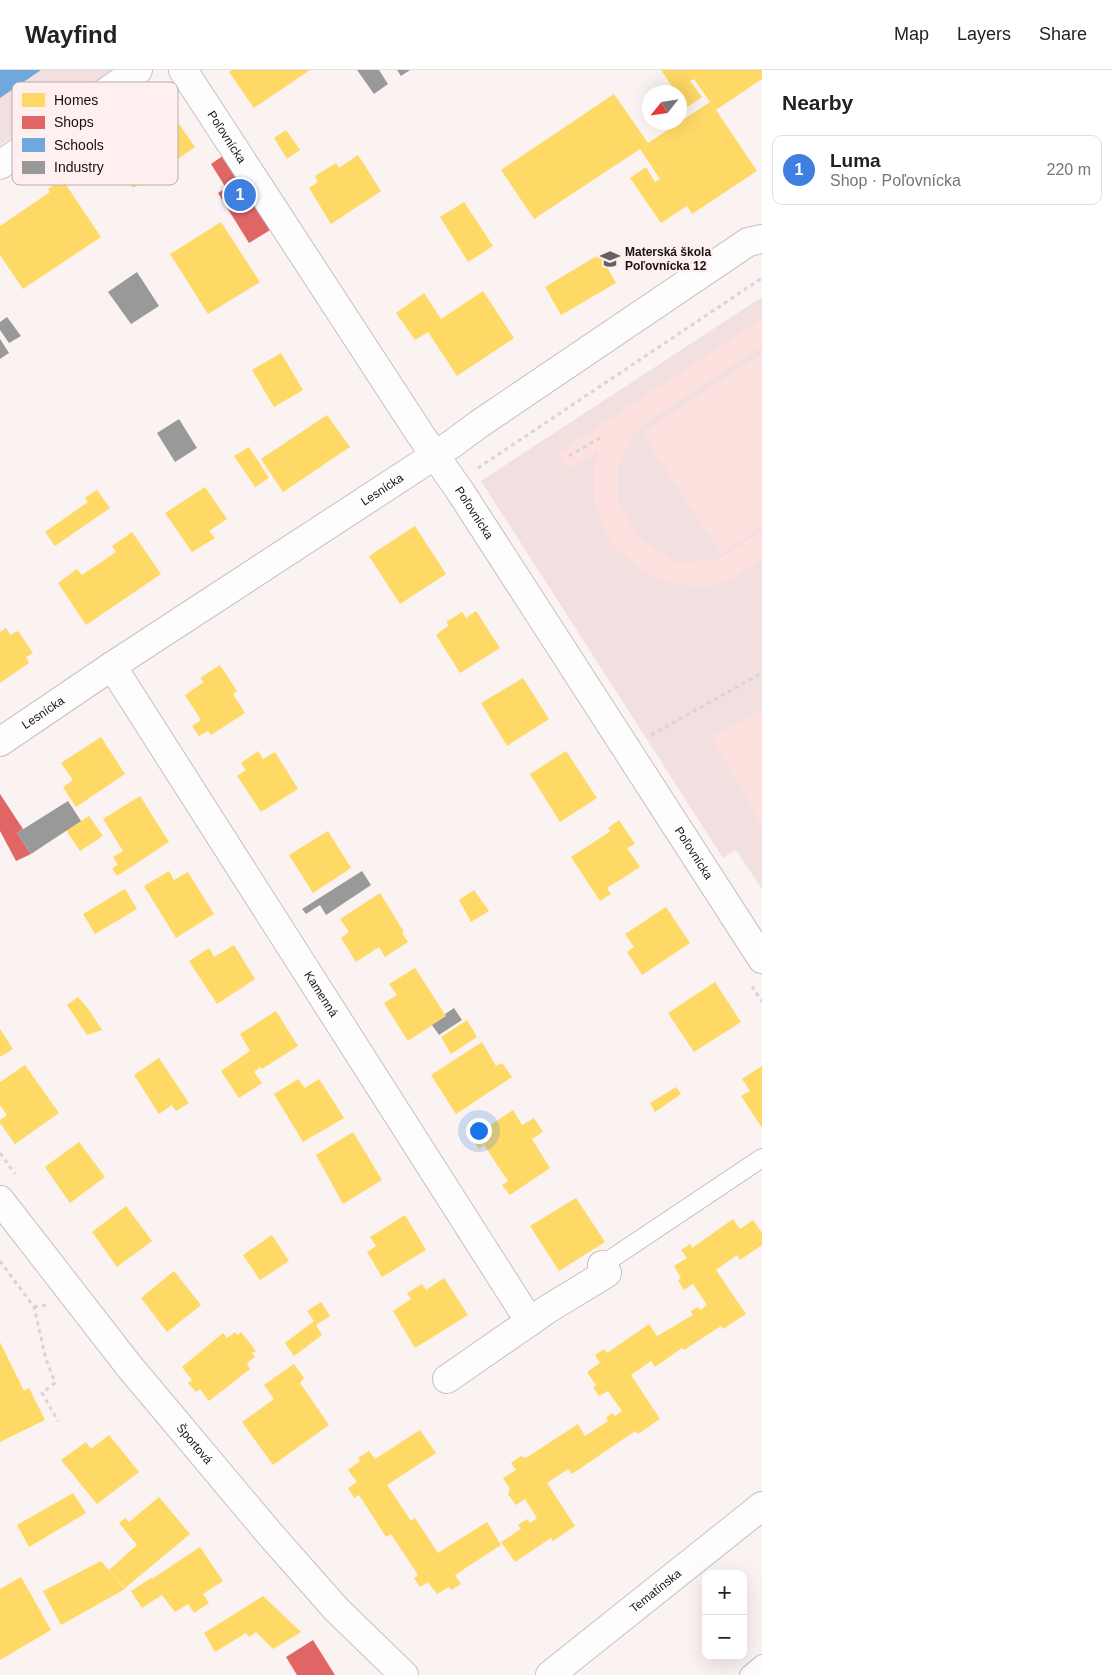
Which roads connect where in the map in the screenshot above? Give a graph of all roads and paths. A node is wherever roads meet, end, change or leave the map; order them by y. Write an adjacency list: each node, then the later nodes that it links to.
1 (138, 70): 3 (street)
2 (183, 70): 9 (street, Poľovnícka)
3 (121, 82)
4 (12, 157): 5 (street)
5 (0, 165)
6 (762, 238): 9 (street, Lesnícka)
7 (762, 278): 11 (path)
8 (603, 436): 10 (path)
9 (435, 455): 11 (street, Poľovnícka); 12 (street, Lesnícka)
10 (569, 456)
11 (460, 491): 16 (street, Poľovnícka)
12 (112, 666): 15 (street, Lesnícka); 21 (street, Kamenná)
13 (762, 673): 14 (path)
14 (647, 737)
15 (0, 742)
16 (762, 959)
17 (762, 1158): 20 (lane)
18 (0, 1200): 26 (street, Športová)
19 (0, 1261): 23 (path)
20 (602, 1264): 21 (street)
21 (530, 1322): 22 (street)
22 (447, 1379)
23 (58, 1421)
24 (762, 1506): 27 (street, Tematínska)
25 (762, 1664): 28 (lane)
26 (404, 1675)
27 (550, 1675)
28 (749, 1675)

